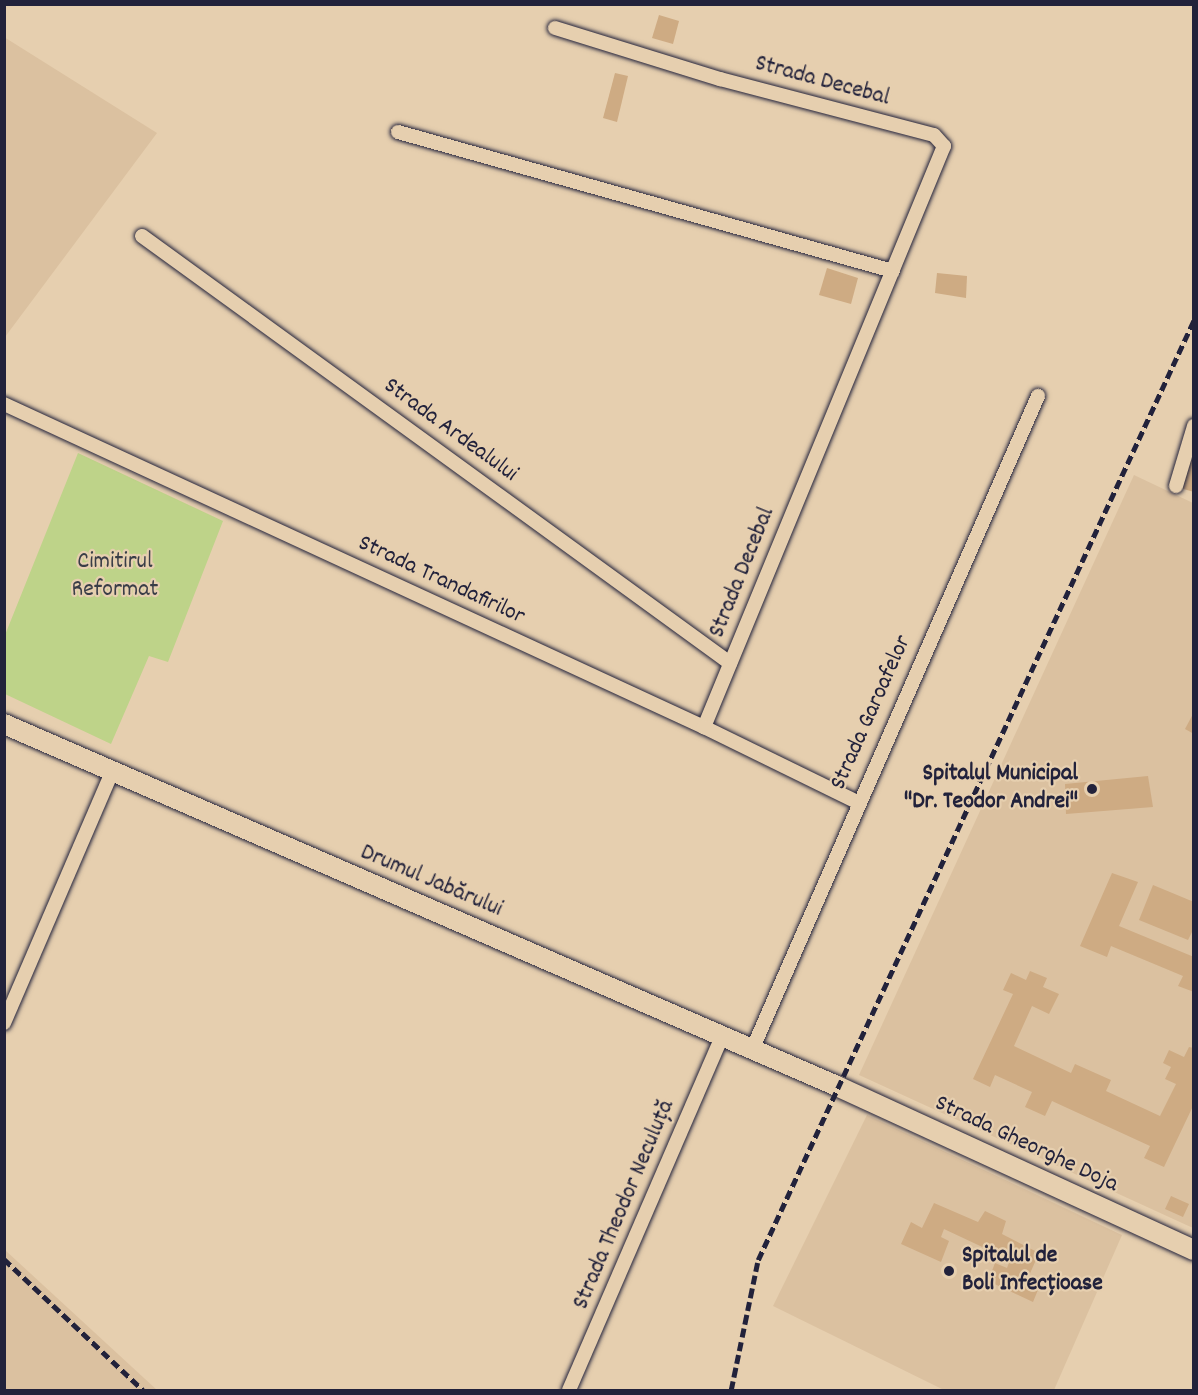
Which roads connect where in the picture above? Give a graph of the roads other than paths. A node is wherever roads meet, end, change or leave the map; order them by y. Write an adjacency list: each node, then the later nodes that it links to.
1 (555, 28): 4 (street, Strada Decebal)
2 (398, 132): 4 (street)
3 (142, 236): 9 (street, Strada Ardealului)
4 (893, 271): 9 (street, Strada Decebal)
5 (1038, 396): 13 (street, Strada Garoafelor)
6 (4, 404): 11 (street, Strada Trandafirilor)
7 (1194, 426): 8 (street)
8 (1176, 486)
9 (730, 663): 11 (street, Strada Decebal)
10 (4, 724): 12 (main road, Drumul Jabărului)
11 (704, 727): 13 (street, Strada Trandafirilor)
12 (112, 772): 14 (street); 15 (main road, Drumul Jabărului)
13 (857, 802): 16 (street, Strada Garoafelor)
14 (4, 1023)
15 (722, 1037): 16 (main road, Drumul Jabărului); 19 (street, Strada Theodor Neculuță)
16 (752, 1050): 17 (main road, Drumul Jabărului)
17 (837, 1086): 18 (main road, Strada Gheorghe Doja)
18 (1194, 1250)
19 (569, 1390)

